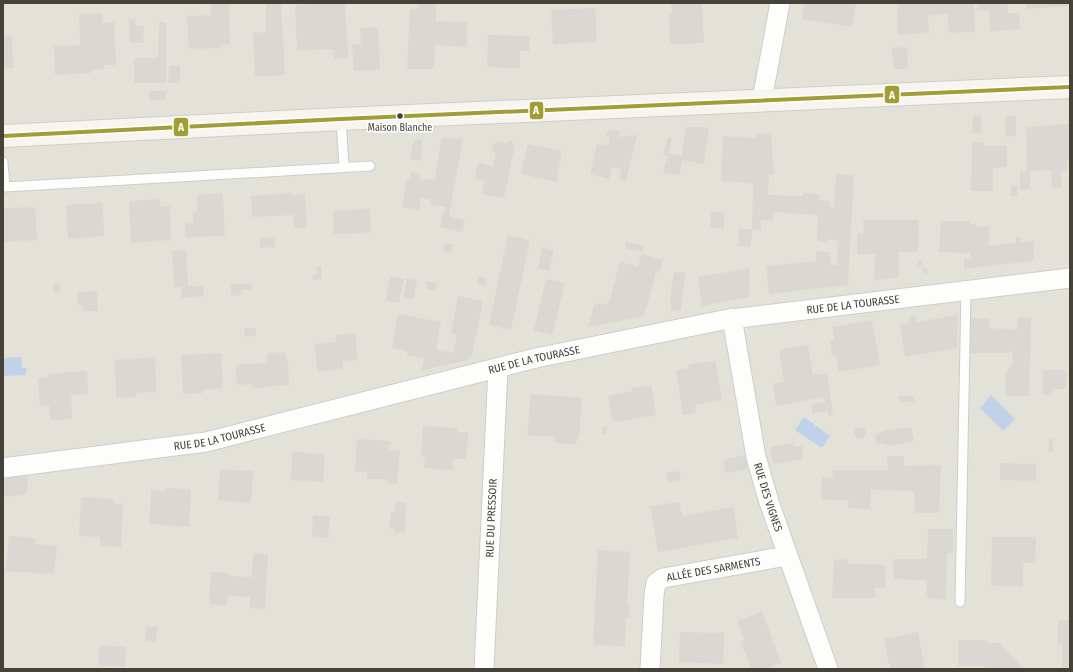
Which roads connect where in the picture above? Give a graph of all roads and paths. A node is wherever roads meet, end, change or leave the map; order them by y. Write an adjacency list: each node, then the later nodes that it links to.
1 (780, 3): 3 (street)
2 (1070, 87): 3 (main road)
3 (762, 100): 4 (main road)
4 (341, 119): 5 (main road); 8 (lane)
5 (3, 136)
6 (3, 162): 8 (lane)
7 (370, 166): 8 (lane)
8 (344, 167)
9 (1070, 278): 10 (street, RUE DE LA TOURASSE)
10 (966, 290): 11 (street, RUE DE LA TOURASSE); 15 (lane)
11 (732, 318): 12 (street, RUE DE LA TOURASSE); 14 (street, RUE DES VIGNES)
12 (498, 368): 13 (street, RUE DE LA TOURASSE); 16 (street, RUE DU PRESSOIR)
13 (3, 468)
14 (787, 556): 17 (street, ALLÉE DES SARMENTS); 18 (street, RUE DES VIGNES)
15 (960, 602)
16 (484, 669)
17 (650, 669)
18 (828, 669)

